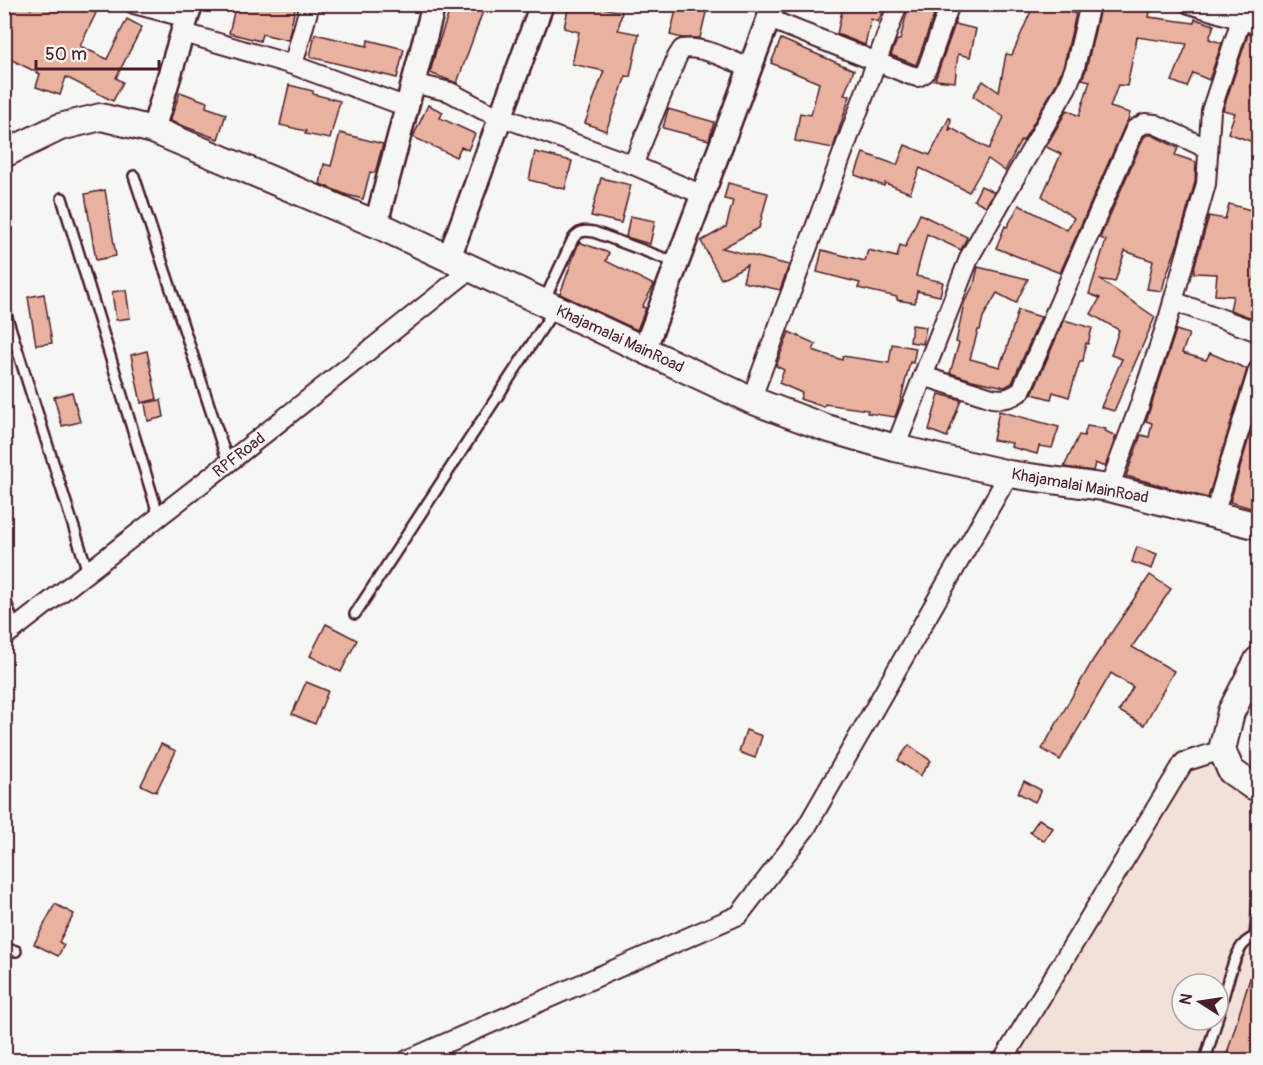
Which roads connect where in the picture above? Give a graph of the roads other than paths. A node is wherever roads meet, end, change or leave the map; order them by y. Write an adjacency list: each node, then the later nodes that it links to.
1 (134, 4): 11 (street)
2 (310, 4): 13 (street)
3 (434, 4): 15 (street)
4 (542, 4): 17 (street)
5 (898, 4): 12 (street)
6 (950, 4): 12 (street)
7 (1090, 4): 34 (street)
8 (1189, 4): 10 (street)
9 (771, 12): 12 (street); 14 (street)
10 (1249, 16): 19 (street)
11 (188, 18): 13 (street); 18 (street)
12 (876, 61): 35 (street)
13 (293, 65): 16 (street)
14 (750, 68): 21 (street); 23 (street)
15 (413, 83): 16 (street); 17 (street)
16 (407, 107): 25 (street)
17 (501, 116): 21 (street); 27 (street)
18 (153, 130): 20 (main road, Khajamalai MainRoad); 25 (main road, Khajamalai MainRoad)
19 (1208, 149): 28 (street); 34 (street)
20 (4, 154)
21 (633, 165): 23 (street)
22 (134, 177): 37 (lane)
23 (703, 195): 26 (street)
24 (62, 198): 41 (lane)
25 (376, 224): 27 (main road, Khajamalai MainRoad)
26 (677, 263): 29 (lane); 32 (street)
27 (460, 264): 29 (main road, Khajamalai MainRoad); 37 (street, RPFRoad)
28 (1173, 301): 31 (street); 39 (street)
29 (549, 305): 32 (main road, Khajamalai MainRoad); 45 (lane)
30 (4, 308): 43 (lane)
31 (1258, 332)
32 (644, 351): 35 (main road, Khajamalai MainRoad)
33 (1258, 370): 40 (street)
34 (923, 376): 36 (street)
35 (751, 400): 36 (main road, Khajamalai MainRoad)
36 (895, 448): 38 (main road, Khajamalai MainRoad)
37 (228, 463): 41 (street, RPFRoad)
38 (1010, 474): 39 (main road, Khajamalai MainRoad); 56 (street)
39 (1109, 489): 40 (main road, Khajamalai MainRoad)
40 (1214, 515): 42 (main road, Khajamalai MainRoad)
41 (159, 517): 43 (street, RPFRoad)
42 (1258, 524)
43 (88, 572): 46 (street, RPFRoad)
44 (4, 596): 46 (lane)
45 (355, 614)
46 (10, 633)
47 (1258, 660): 48 (main road)
48 (1222, 750): 49 (main road); 57 (street)
49 (1258, 788)
50 (1258, 906): 51 (lane)
51 (1257, 936): 54 (lane)
52 (4, 949): 53 (lane)
53 (16, 951)
54 (1230, 975)
55 (1213, 1032): 58 (lane)
56 (406, 1060)
57 (1003, 1060)
58 (1204, 1060)

